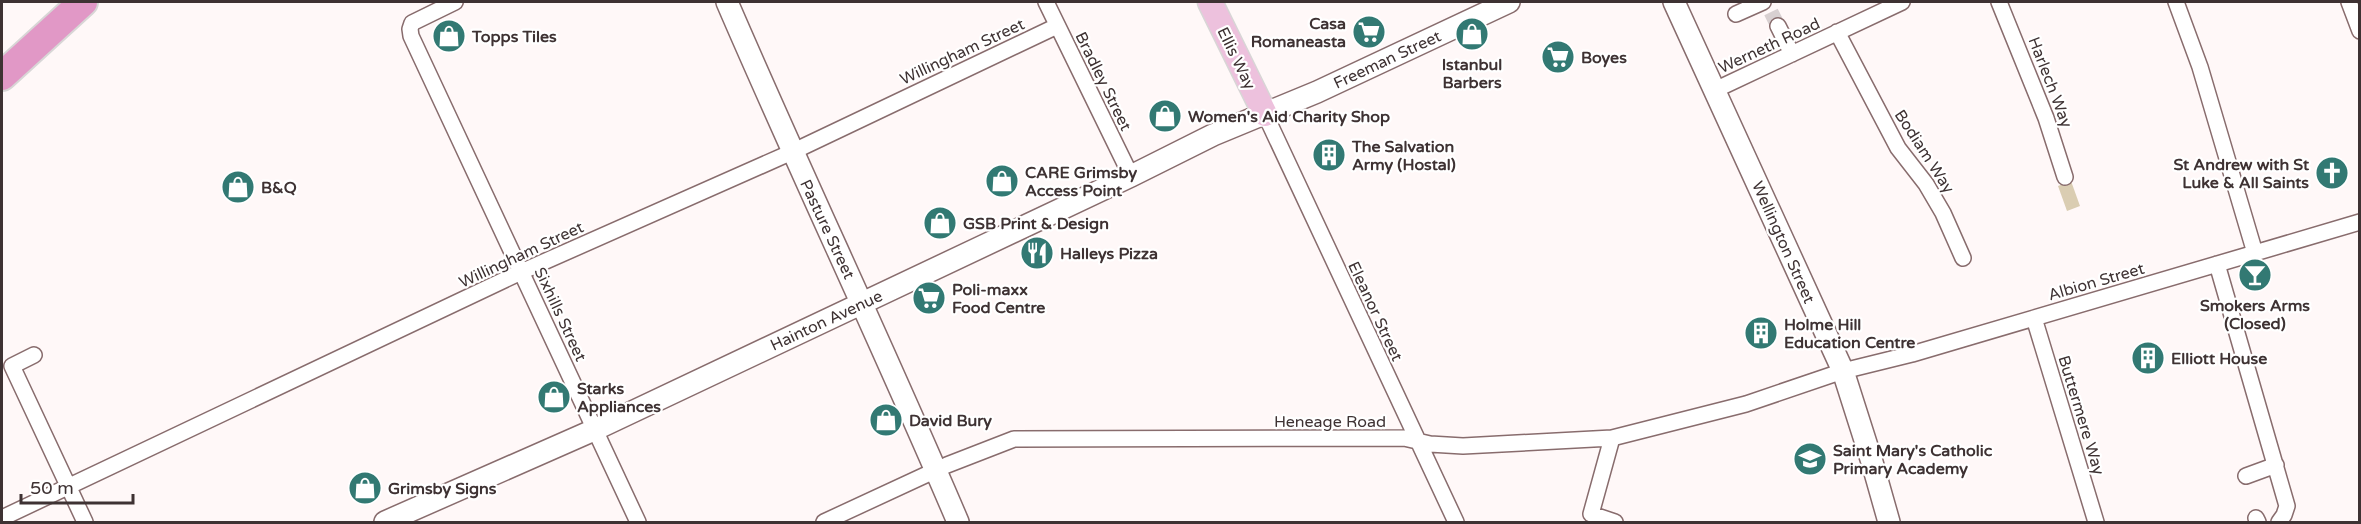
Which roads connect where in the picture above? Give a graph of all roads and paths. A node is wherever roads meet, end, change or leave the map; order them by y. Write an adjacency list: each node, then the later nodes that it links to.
1 (83, 2): 18 (highway)
2 (455, 2): 28 (street, Sixhills Street)
3 (727, 2): 21 (main road, Pasture Street)
4 (1046, 2): 14 (street, Bradley Street)
5 (1210, 2): 20 (main road, Ellis Way)
6 (1509, 2): 20 (main road, Freeman Street)
7 (1674, 2): 19 (main road, Wellington Street)
8 (1902, 2): 16 (street, Werneth Road)
9 (1999, 2): 23 (street, Harlech Way)
10 (2176, 2): 25 (street)
11 (2349, 2): 15 (street)
12 (1770, 10): 13 (street); 17 (street)
13 (1736, 14)
14 (1057, 26): 21 (street, Willingham Street); 22 (street, Bradley Street)
15 (2360, 31)
16 (1838, 32): 17 (street, Werneth Road); 26 (street, Bodiam Way)
17 (1792, 54): 19 (street, Werneth Road)
18 (2, 76)
19 (1715, 90): 32 (main road, Wellington Street)
20 (1265, 114): 22 (main road, Hainton Avenue); 35 (street, Eleanor Street)
21 (792, 152): 28 (street, Willingham Street); 29 (main road, Pasture Street)
22 (1131, 176): 29 (main road, Hainton Avenue)
23 (2065, 177)
24 (2360, 222): 25 (street, Albion Street)
25 (2255, 253): 27 (street, Albion Street)
26 (1963, 258)
27 (2217, 264): 30 (street, Albion Street); 36 (street)
28 (521, 272): 33 (street, Sixhills Street); 39 (street, Willingham Street)
29 (862, 303): 33 (main road, Hainton Avenue); 37 (main road, Pasture Street)
30 (2034, 318): 32 (street, Albion Street); 49 (street, Buttermere Way)
31 (34, 355): 39 (street)
32 (1843, 372): 34 (street, Heneage Road); 48 (main road, Wellington Street)
33 (594, 430): 42 (main road, Hainton Avenue); 43 (street, Sixhills Street)
34 (1612, 438): 35 (street, Heneage Road); 47 (street)
35 (1417, 441): 37 (street, Heneage Road); 46 (street, Eleanor Street)
36 (2276, 465): 38 (street); 50 (street)
37 (936, 471): 44 (street, Heneage Road); 45 (main road, Pasture Street)
38 (2246, 476)
39 (68, 486): 40 (street, Willingham Street); 41 (street)
40 (2, 518)
41 (85, 522)
42 (385, 522)
43 (638, 522)
44 (824, 522)
45 (958, 522)
46 (1456, 522)
47 (1615, 522)
48 (1889, 522)
49 (2096, 522)
50 (2279, 522)

